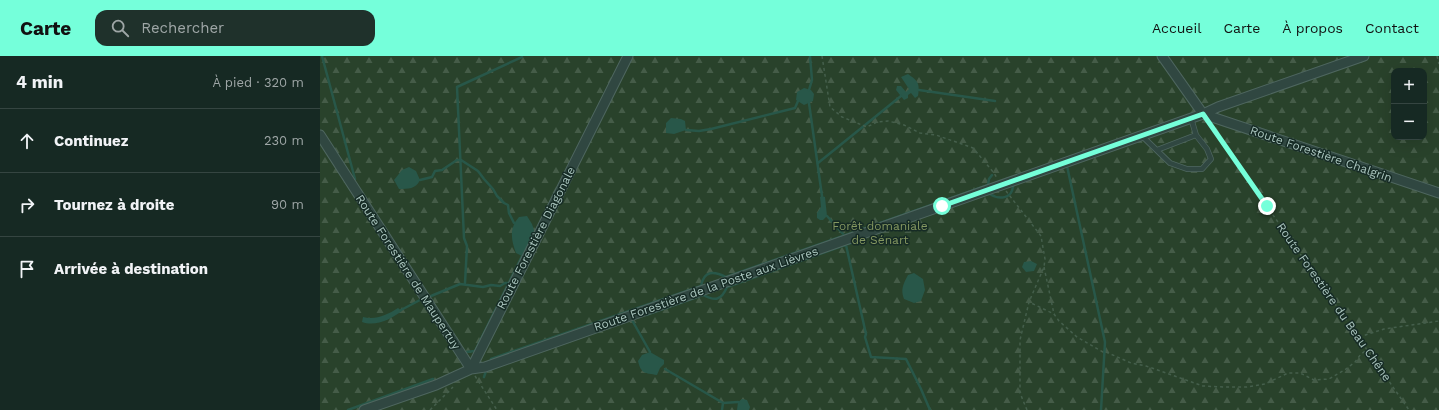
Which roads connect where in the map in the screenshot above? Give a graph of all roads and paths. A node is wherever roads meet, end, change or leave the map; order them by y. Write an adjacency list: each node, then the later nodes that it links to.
1 (628, 56): 21 (street, Route Forestière Diagonale)
2 (822, 56): 13 (path)
3 (1162, 56): 7 (street)
4 (1364, 56): 7 (street, Route Forestière de la Poste aux Lièvres)
5 (1437, 56): 6 (path)
6 (1439, 64)
7 (1203, 114): 8 (street, Route Forestière de la Poste aux Lièvres); 14 (street, Route Forestière Chalgrin); 19 (path, Route Forestière du Beau Chêne)
8 (1191, 118): 10 (street, Route Forestière de la Poste aux Lièvres); 11 (lane)
9 (320, 135): 21 (street, Route Forestière de Maupertuy)
10 (1141, 135): 12 (lane); 13 (street, Route Forestière de la Poste aux Lièvres)
11 (1196, 135): 12 (lane); 12 (lane)
12 (1156, 150)
13 (1001, 185): 15 (path); 21 (street, Route Forestière de la Poste aux Lièvres)
14 (1439, 193)
15 (1044, 267): 16 (path); 17 (path)
16 (1029, 302): 17 (path); 26 (path)
17 (1054, 314): 20 (path)
18 (1439, 321): 19 (path)
19 (1359, 337): 20 (path, Route Forestière du Beau Chêne)
20 (1368, 350): 27 (path, Route Forestière du Beau Chêne)
21 (471, 369): 23 (street, Route Forestière de la Poste aux Lièvres); 25 (path)
22 (454, 386): 24 (path)
23 (364, 410)
24 (430, 410)
25 (497, 410)
26 (1027, 410)
27 (1409, 410)

